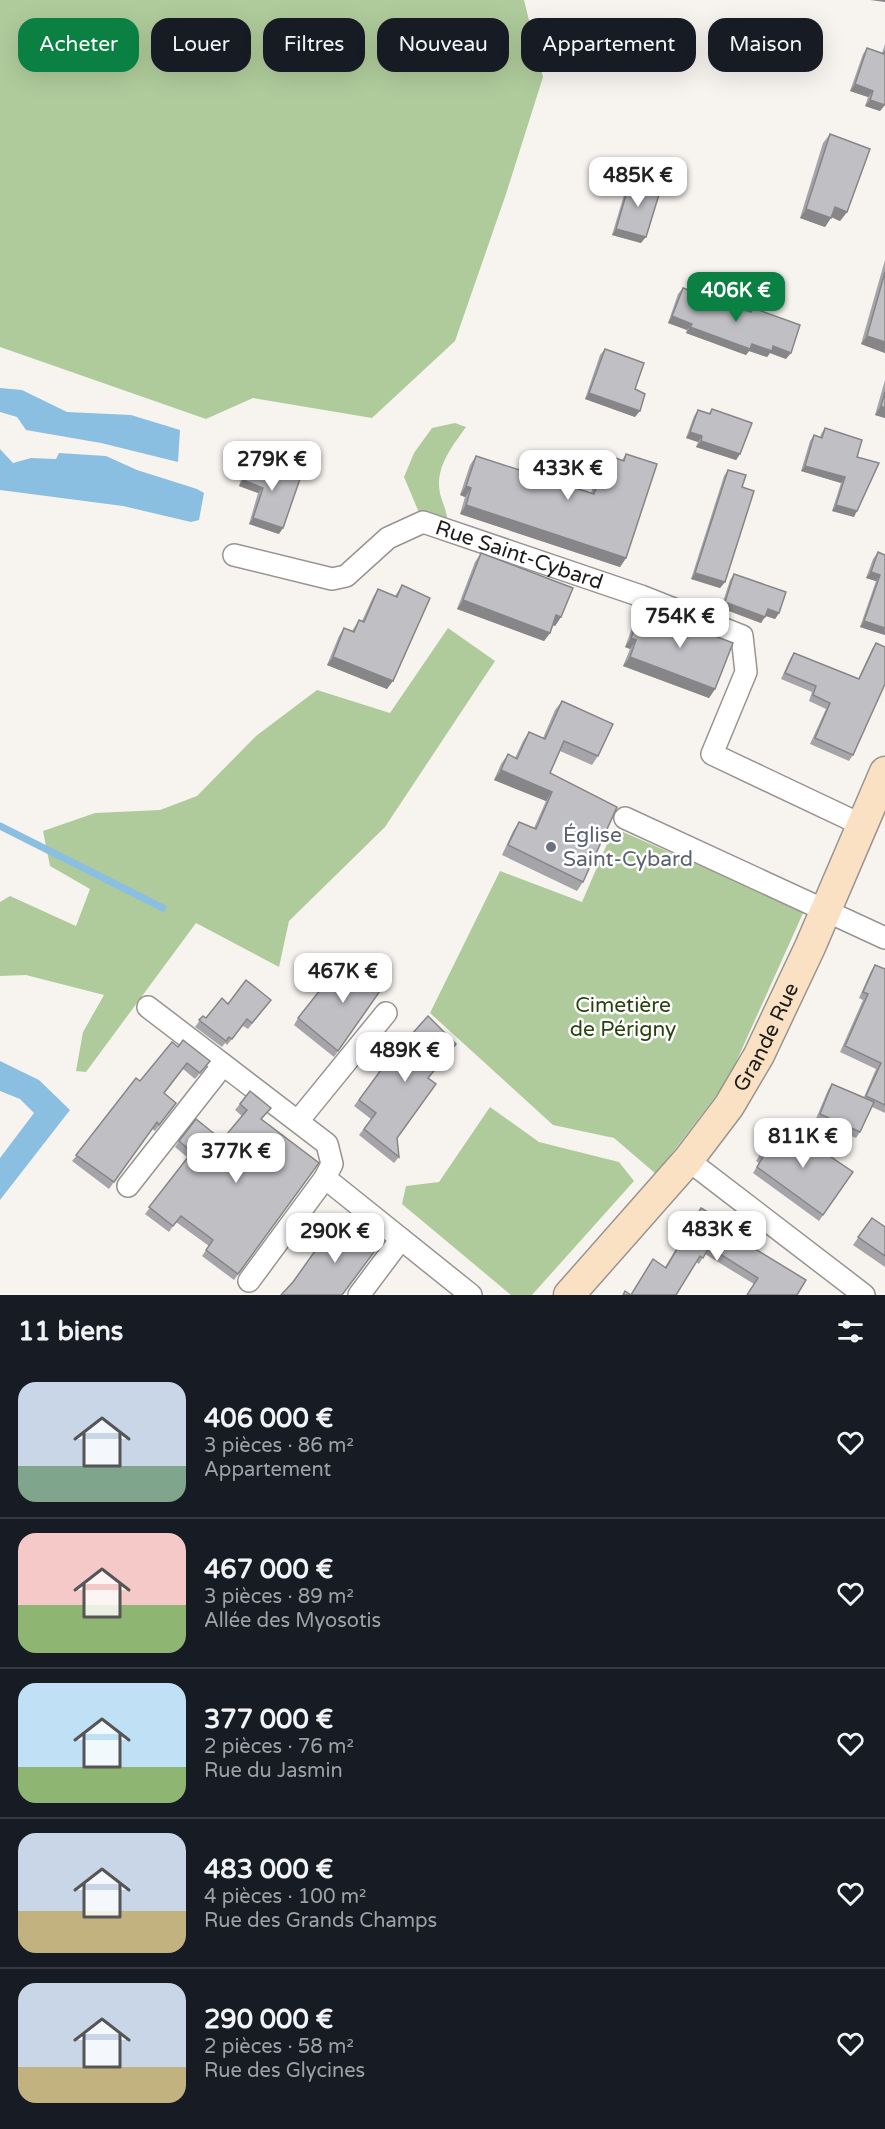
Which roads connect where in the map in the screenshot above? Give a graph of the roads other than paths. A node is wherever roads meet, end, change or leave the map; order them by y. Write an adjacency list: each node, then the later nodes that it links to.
1 (234, 555): 4 (street, Rue Saint-Cybard)
2 (885, 772): 4 (street, Grande Rue)
3 (625, 818): 5 (street)
4 (862, 825): 5 (street, Grande Rue)
5 (826, 911): 6 (street); 11 (street, Grande Rue)
6 (885, 938)
7 (148, 1007): 9 (street)
8 (386, 1013): 10 (street)
9 (223, 1065): 10 (street); 13 (street)
10 (298, 1121): 12 (street)
11 (688, 1160): 16 (street); 19 (street, Grande Rue)
12 (325, 1178): 14 (street); 15 (street)
13 (128, 1186)
14 (401, 1239): 17 (street); 18 (street)
15 (249, 1281)
16 (841, 1289): 20 (street)
17 (359, 1295)
18 (471, 1295)
19 (569, 1295)
20 (864, 1295)

